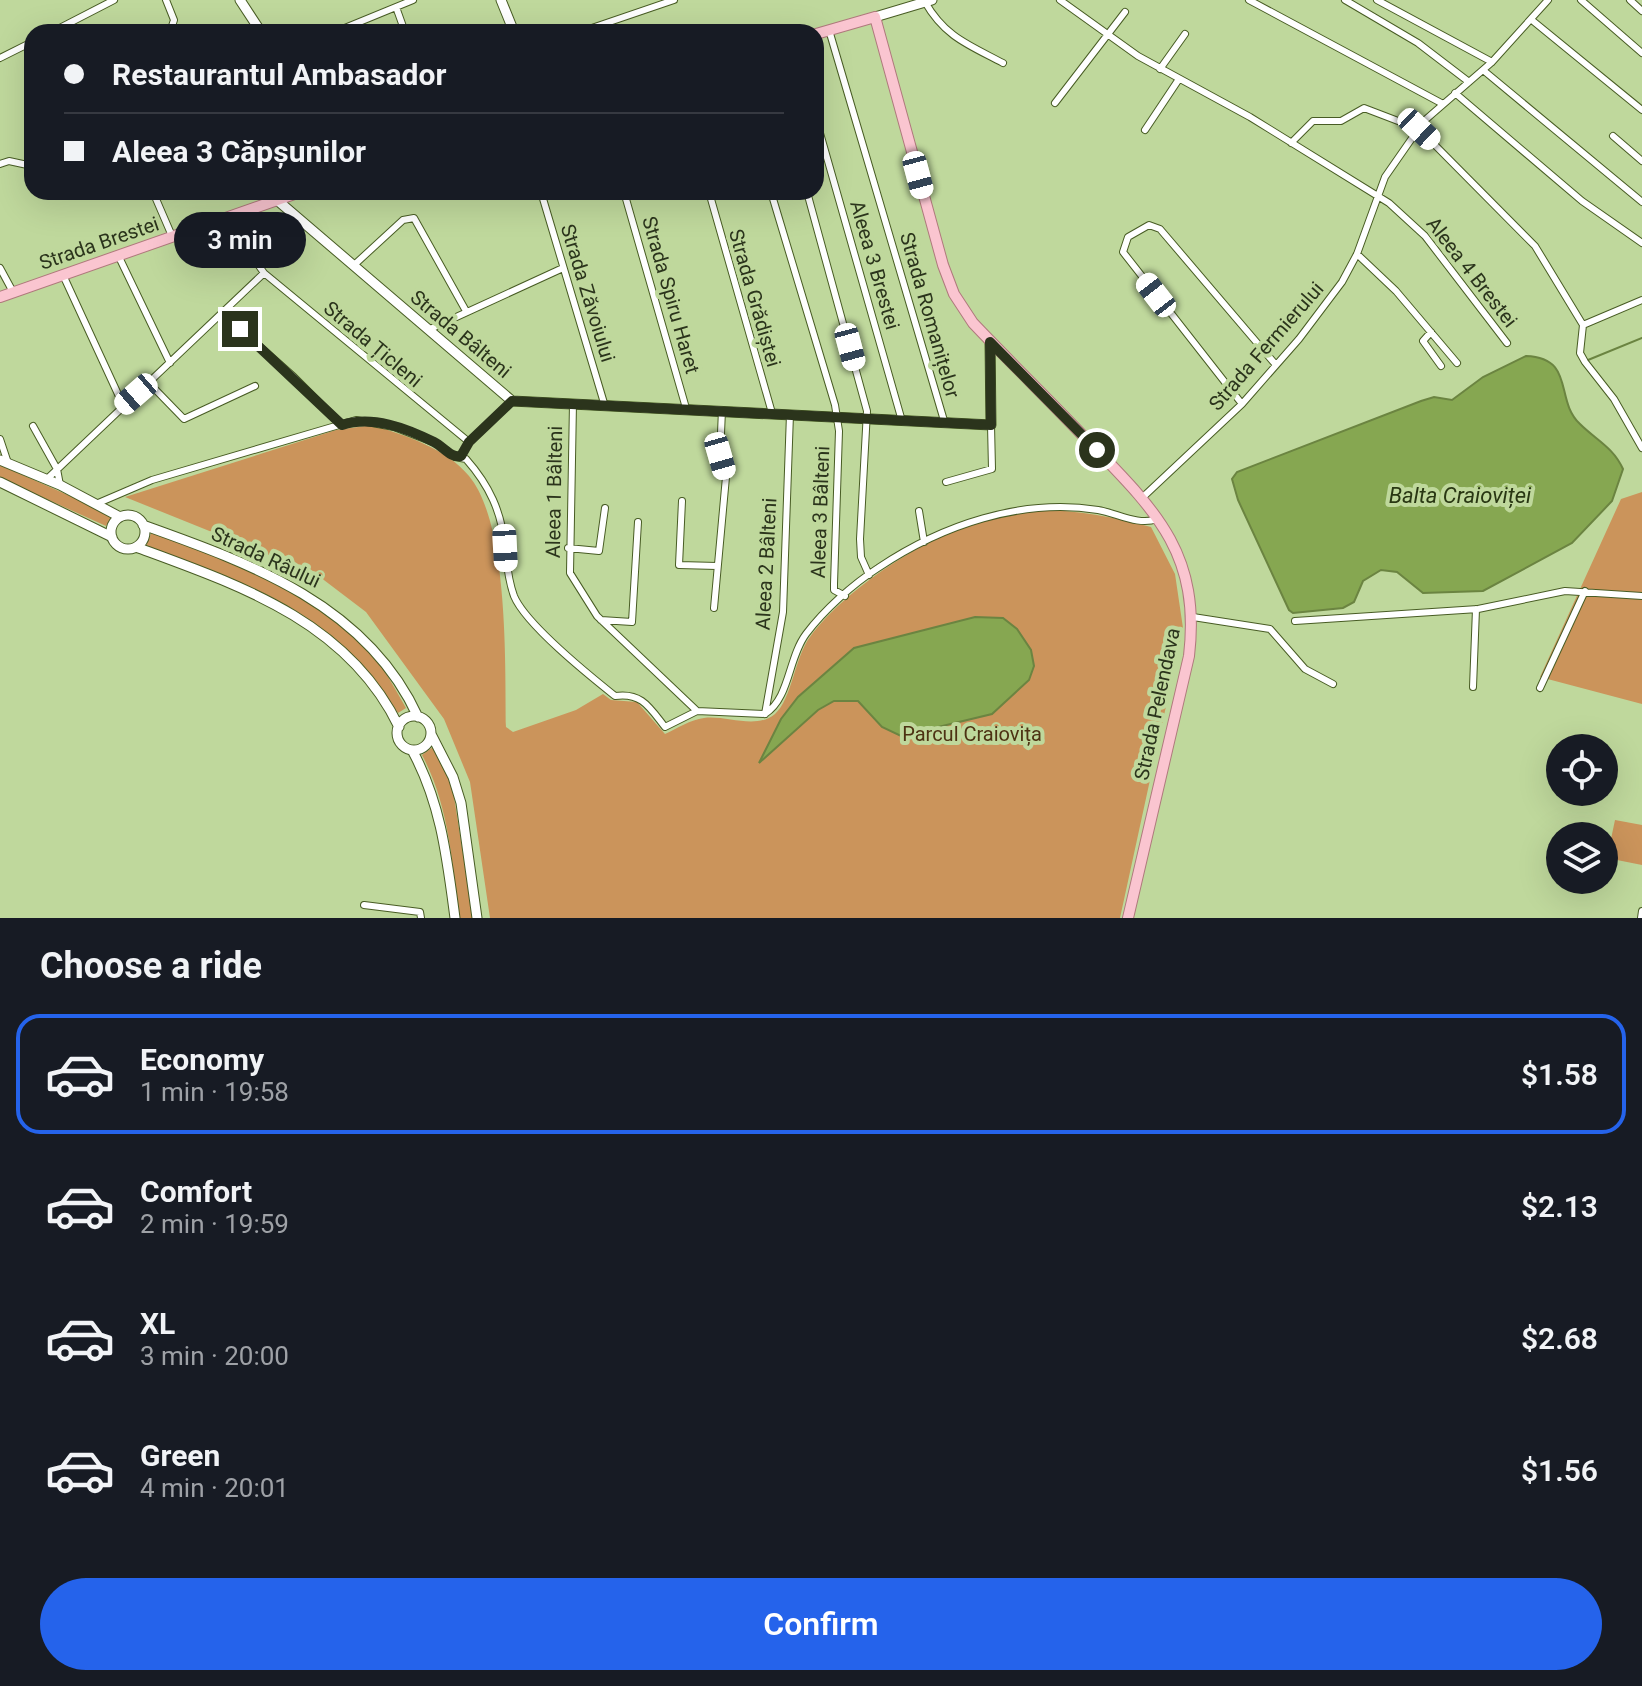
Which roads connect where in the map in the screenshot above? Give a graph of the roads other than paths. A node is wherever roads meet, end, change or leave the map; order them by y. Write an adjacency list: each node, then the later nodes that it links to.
1 (114, 0): 20 (street)
2 (166, 0): 21 (street)
3 (240, 0): 22 (main road)
4 (413, 0): 15 (street)
5 (501, 0): 25 (main road)
6 (674, 0): 26 (street)
7 (1060, 0): 30 (street, Aleea 4 Brestei)
8 (1249, 0): 42 (street)
9 (1345, 0): 39 (street)
10 (1377, 0): 34 (street)
11 (1548, 0): 19 (street, Strada Fermierului)
12 (1581, 0): 32 (street)
13 (1630, 0): 16 (street)
14 (929, 1): 18 (main road); 35 (street)
15 (396, 7): 23 (street); 24 (street)
16 (1642, 11)
17 (1125, 12): 30 (street)
18 (875, 17): 27 (main road); 79 (main road, Strada Pelendava)
19 (1533, 21): 34 (street, Strada Fermierului); 43 (street)
20 (71, 23)
21 (173, 24)
22 (256, 24)
23 (355, 24)
24 (402, 24)
25 (511, 24)
26 (604, 24)
27 (829, 30): 28 (main road); 99 (street, Strada Romanițelor)
28 (824, 32)
29 (1185, 34): 36 (street)
30 (1107, 36): 36 (street, Aleea 4 Brestei); 41 (street)
31 (24, 46): 33 (street)
32 (1642, 53)
33 (0, 58)
34 (1492, 62): 37 (street, Strada Fermierului)
35 (1003, 63)
36 (1160, 69): 38 (street, Aleea 4 Brestei)
37 (1483, 70): 39 (street, Strada Fermierului); 60 (street)
38 (1179, 79): 45 (street); 47 (street, Aleea 4 Brestei)
39 (1469, 82): 40 (street, Strada Fermierului)
40 (1455, 93): 42 (street, Strada Fermierului); 63 (street)
41 (1055, 103)
42 (1443, 104): 44 (street, Strada Fermierului)
43 (1642, 110)
44 (1419, 129): 47 (street); 52 (street, Strada Fermierului); 76 (street)
45 (1145, 130)
46 (1613, 136): 49 (street)
47 (1291, 143): 52 (street, Aleea 4 Brestei)
48 (824, 147): 98 (street, Aleea 3 Brestei)
49 (1642, 161)
50 (0, 164): 51 (street)
51 (24, 164)
52 (1377, 196): 64 (street, Strada Fermierului); 80 (street, Aleea 4 Brestei)
53 (156, 200): 62 (street)
54 (277, 200): 61 (main road, Strada Brestei); 66 (main road, Strada Bâlteni)
55 (543, 200): 68 (street, Strada Zăvoiului)
56 (626, 200): 92 (street, Strada Spiru Haret)
57 (711, 200): 94 (street, Strada Grădiștei)
58 (773, 200): 96 (street, Aleea 3 Bâlteni)
59 (809, 200): 97 (street)
60 (1642, 202)
61 (225, 218): 62 (main road, Strada Brestei); 69 (street, Strada Țicleni)
62 (172, 236): 65 (main road, Strada Brestei)
63 (1642, 243)
64 (1357, 254): 78 (street); 83 (street, Strada Fermierului)
65 (118, 255): 70 (main road, Strada Brestei); 81 (street)
66 (353, 266): 74 (street); 77 (main road, Strada Bâlteni)
67 (0, 268): 71 (street)
68 (563, 268): 74 (street); 89 (street, Strada Zăvoiului)
69 (264, 273): 75 (street); 104 (street, Strada Țicleni)
70 (63, 275): 71 (main road, Strada Brestei); 91 (street)
71 (13, 292): 72 (main road, Strada Brestei)
72 (0, 297)
73 (1642, 300): 76 (street)
74 (466, 311): 77 (street)
75 (222, 313): 81 (street); 100 (street)
76 (1583, 325): 105 (street)
77 (428, 330): 87 (main road, Strada Bâlteni)
78 (1431, 332): 82 (street); 84 (street)
79 (990, 342): 101 (main road); 113 (main road, Strada Pelendava)
80 (1507, 343)
81 (170, 363): 85 (street)
82 (1457, 363)
83 (1276, 365): 90 (street, Strada Fermierului); 90 (street)
84 (1441, 366)
85 (149, 383): 86 (street); 91 (street)
86 (255, 386)
87 (512, 401): 88 (main road, Strada Bâlteni); 104 (street)
88 (573, 403): 89 (main road, Strada Bâlteni); 125 (street, Aleea 1 Bâlteni)
89 (604, 403): 92 (main road, Strada Bâlteni)
90 (1242, 404): 113 (street, Strada Fermierului)
91 (123, 405): 108 (street)
92 (686, 408): 93 (main road, Strada Bâlteni)
93 (722, 410): 94 (main road, Strada Bâlteni); 126 (street)
94 (772, 413): 95 (main road, Strada Bâlteni)
95 (790, 414): 96 (main road, Strada Bâlteni); 140 (street, Aleea 2 Bâlteni)
96 (837, 417): 97 (main road, Strada Bâlteni); 129 (street, Aleea 3 Bâlteni)
97 (866, 419): 98 (main road, Strada Bâlteni); 127 (street)
98 (902, 421): 99 (main road, Strada Bâlteni)
99 (945, 424): 101 (main road, Strada Bâlteni)
100 (342, 425): 106 (street); 115 (street)
101 (991, 425): 111 (street)
102 (33, 426): 108 (street)
103 (0, 439): 107 (street)
104 (469, 442): 106 (street)
105 (1642, 448)
106 (461, 456): 139 (street)
107 (4, 462): 109 (main road, Strada Râului)
108 (57, 469): 109 (street); 112 (street)
109 (46, 480): 112 (main road, Strada Râului)
110 (0, 482): 122 (main road, Strada Râului)
111 (946, 482)
112 (60, 485): 115 (main road, Strada Râului)
113 (1143, 497): 119 (main road, Strada Pelendava)
114 (682, 501): 126 (street)
115 (96, 504): 118 (main road, Strada Râului)
116 (605, 508): 125 (street)
117 (919, 511): 123 (street)
118 (120, 517): 121 (main road, Strada Râului); 122 (main road)
119 (1159, 519): 123 (street); 133 (main road, Strada Pelendava)
120 (638, 522): 134 (street)
121 (143, 525): 124 (main road); 141 (main road, Strada Râului)
122 (112, 537): 124 (main road, Strada Râului)
123 (924, 542): 127 (street)
124 (136, 547): 142 (main road, Strada Râului)
125 (568, 548): 134 (street, Aleea 1 Bâlteni)
126 (717, 566): 131 (street)
127 (869, 575): 129 (street)
128 (1585, 591): 130 (street); 132 (street); 138 (street)
129 (845, 596): 140 (street)
130 (1642, 596)
131 (714, 608)
132 (1476, 609): 135 (street); 137 (street)
133 (1193, 617): 136 (street); 150 (main road, Strada Pelendava)
134 (600, 620): 139 (street, Aleea 1 Bâlteni)
135 (1295, 621)
136 (1333, 684)
137 (1473, 687)
138 (1540, 688)
139 (697, 711): 140 (street)
140 (765, 714)
141 (418, 717): 142 (main road); 143 (main road, Strada Râului)
142 (399, 727): 144 (main road, Strada Râului)
143 (431, 734): 144 (main road); 149 (main road, Strada Râului)
144 (412, 750): 148 (main road, Strada Râului)
145 (364, 905): 147 (street)
146 (1642, 911): 151 (street)
147 (421, 918)
148 (455, 918)
149 (477, 918)
150 (1128, 918)
151 (1641, 918)

